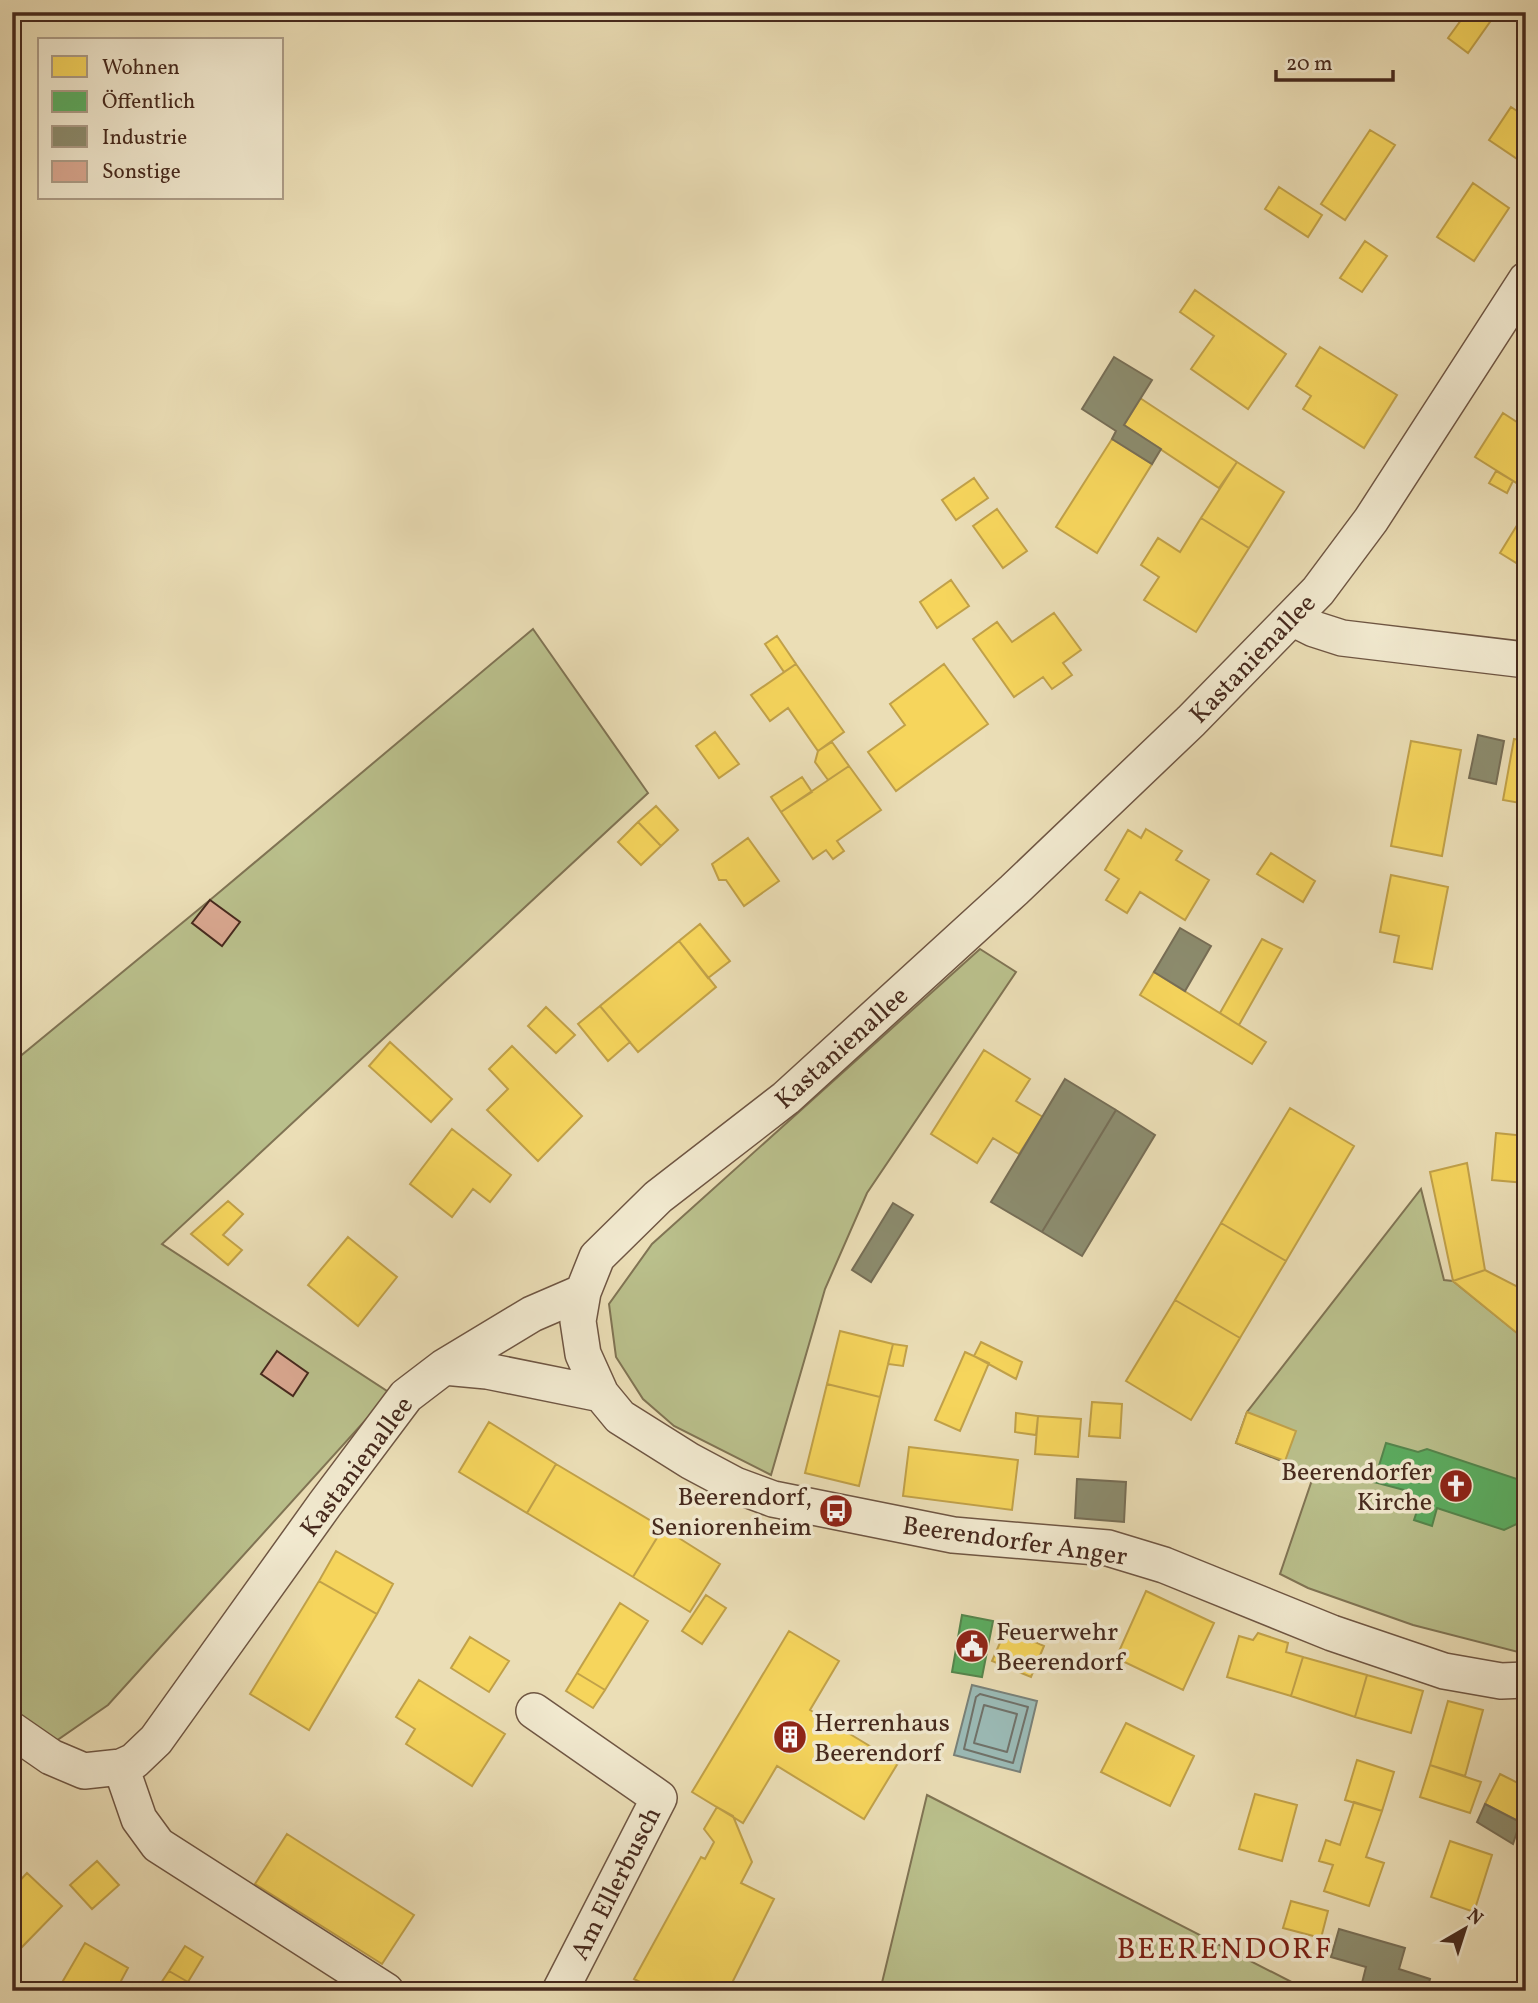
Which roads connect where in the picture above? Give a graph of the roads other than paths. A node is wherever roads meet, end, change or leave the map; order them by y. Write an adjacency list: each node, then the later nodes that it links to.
1 (1526, 279): 2 (street, Kastanienallee)
2 (1292, 618): 3 (street); 4 (street, Kastanienallee)
3 (1526, 660)
4 (583, 1292): 5 (street, Kastanienallee); 6 (street, Beerendorfer Anger)
5 (444, 1367): 6 (street); 10 (street, Kastanienallee)
6 (601, 1394): 7 (street, Beerendorfer Anger)
7 (1526, 1680)
8 (534, 1711): 12 (street, Am Ellerbusch)
9 (12, 1730): 10 (street)
10 (121, 1767): 11 (street)
11 (386, 1991)
12 (560, 1991)

